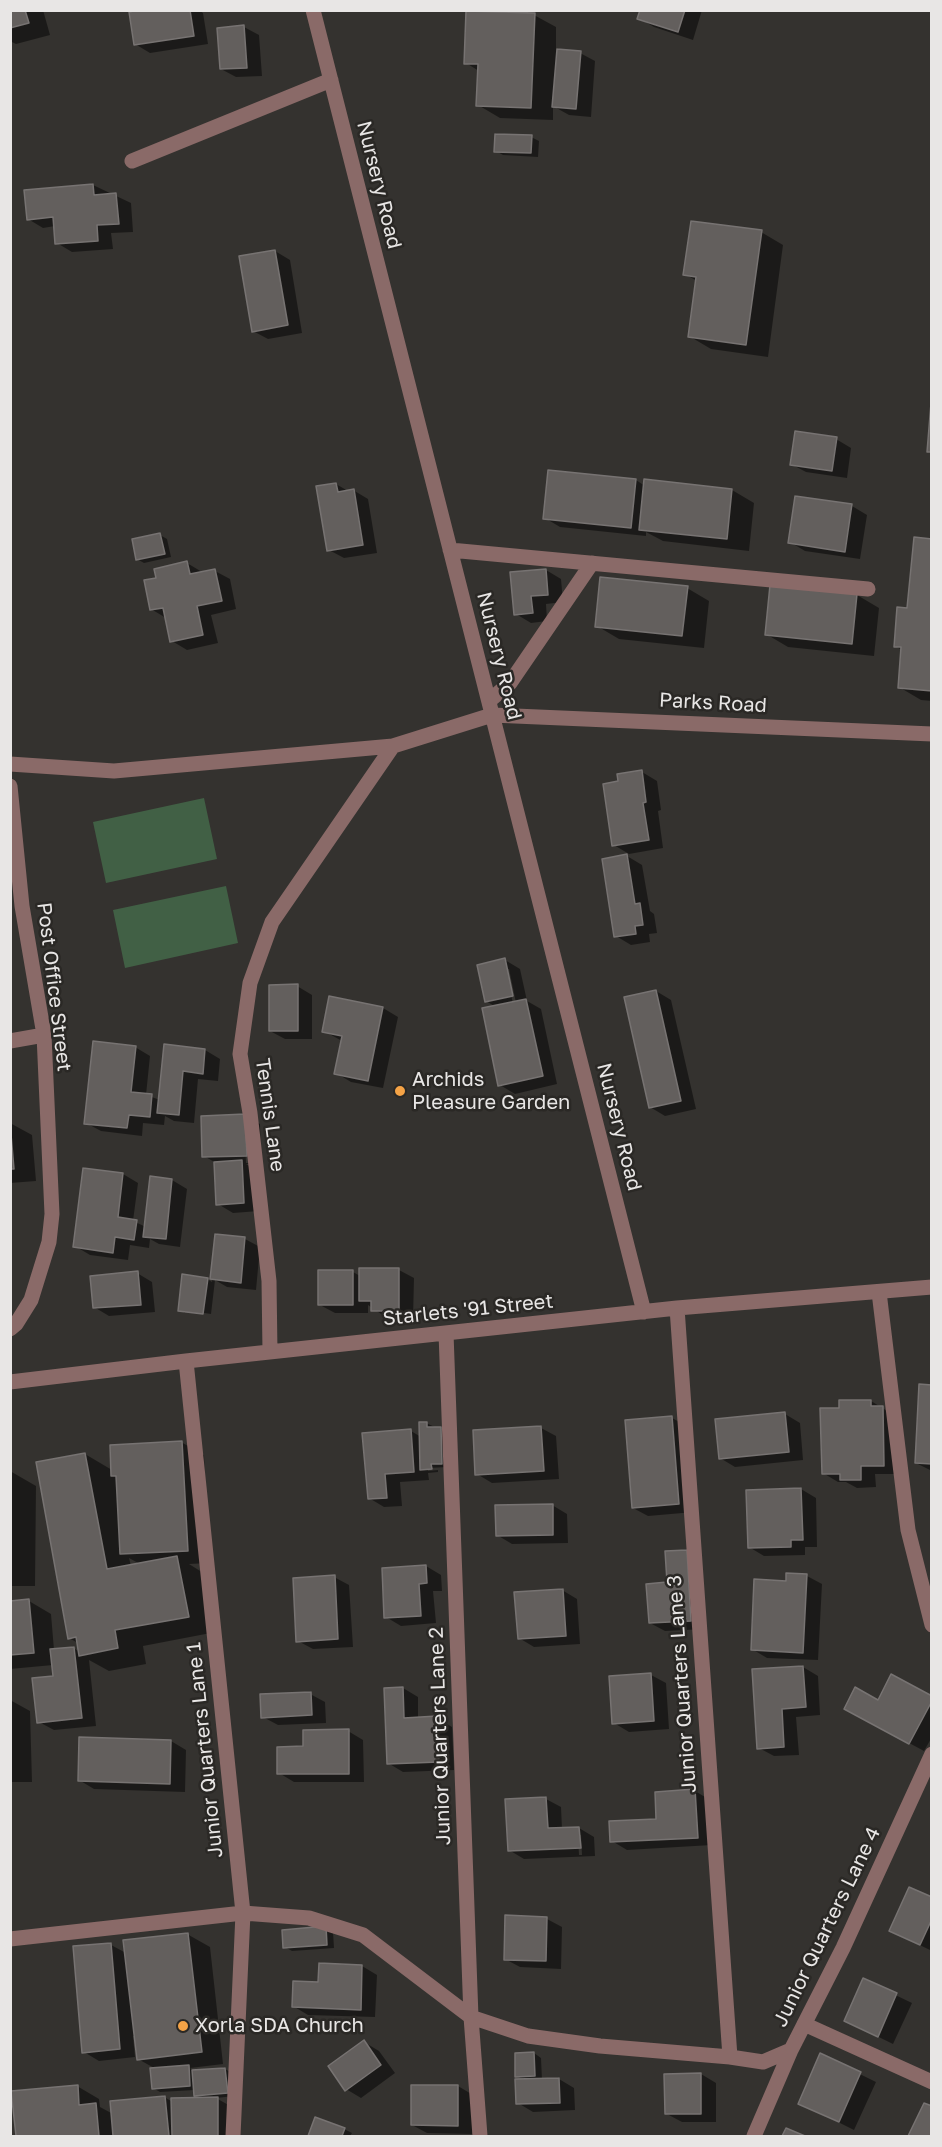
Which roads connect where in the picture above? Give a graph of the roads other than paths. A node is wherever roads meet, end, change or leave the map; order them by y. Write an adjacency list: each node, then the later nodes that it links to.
1 (313, 10): 2 (street, Nursery Road)
2 (331, 80): 3 (street); 4 (street, Nursery Road)
3 (132, 161)
4 (450, 550): 5 (street); 7 (street, Nursery Road)
5 (592, 563): 6 (street); 7 (street)
6 (868, 589)
7 (490, 708): 8 (street, Parks Road); 9 (street); 17 (street, Nursery Road)
8 (932, 734)
9 (393, 746): 10 (street); 20 (street, Tennis Lane)
10 (10, 764)
11 (10, 786): 12 (street, Post Office Street)
12 (44, 1035): 13 (street); 18 (street, Post Office Street)
13 (10, 1041)
14 (932, 1287): 15 (street, Starlets '91 Street)
15 (879, 1292): 16 (street, Starlets '91 Street); 23 (street)
16 (677, 1308): 17 (street, Starlets '91 Street); 30 (street, Junior Quarters Lane 3)
17 (644, 1312): 19 (street, Starlets '91 Street)
18 (10, 1329)
19 (446, 1333): 20 (street, Starlets '91 Street); 27 (street, Junior Quarters Lane 2)
20 (270, 1352): 21 (street, Starlets '91 Street)
21 (186, 1360): 22 (street, Starlets '91 Street); 25 (street, Junior Quarters Lane 1)
22 (10, 1382)
23 (932, 1625)
24 (932, 1754): 28 (street, Junior Quarters Lane 4)
25 (243, 1913): 26 (street, Junior Quarters Lane 4); 27 (street, Junior Quarters Lane 4); 32 (street, Junior Quarters Lane 1)
26 (10, 1939)
27 (471, 2017): 30 (street, Junior Quarters Lane 4); 33 (street, Junior Quarters Lane 2)
28 (804, 2024): 29 (street, Junior Quarters Lane 4); 31 (street)
29 (791, 2050): 30 (street, Junior Quarters Lane 4); 34 (street)
30 (730, 2056)
31 (932, 2082)
32 (233, 2136)
33 (480, 2136)
34 (754, 2136)

